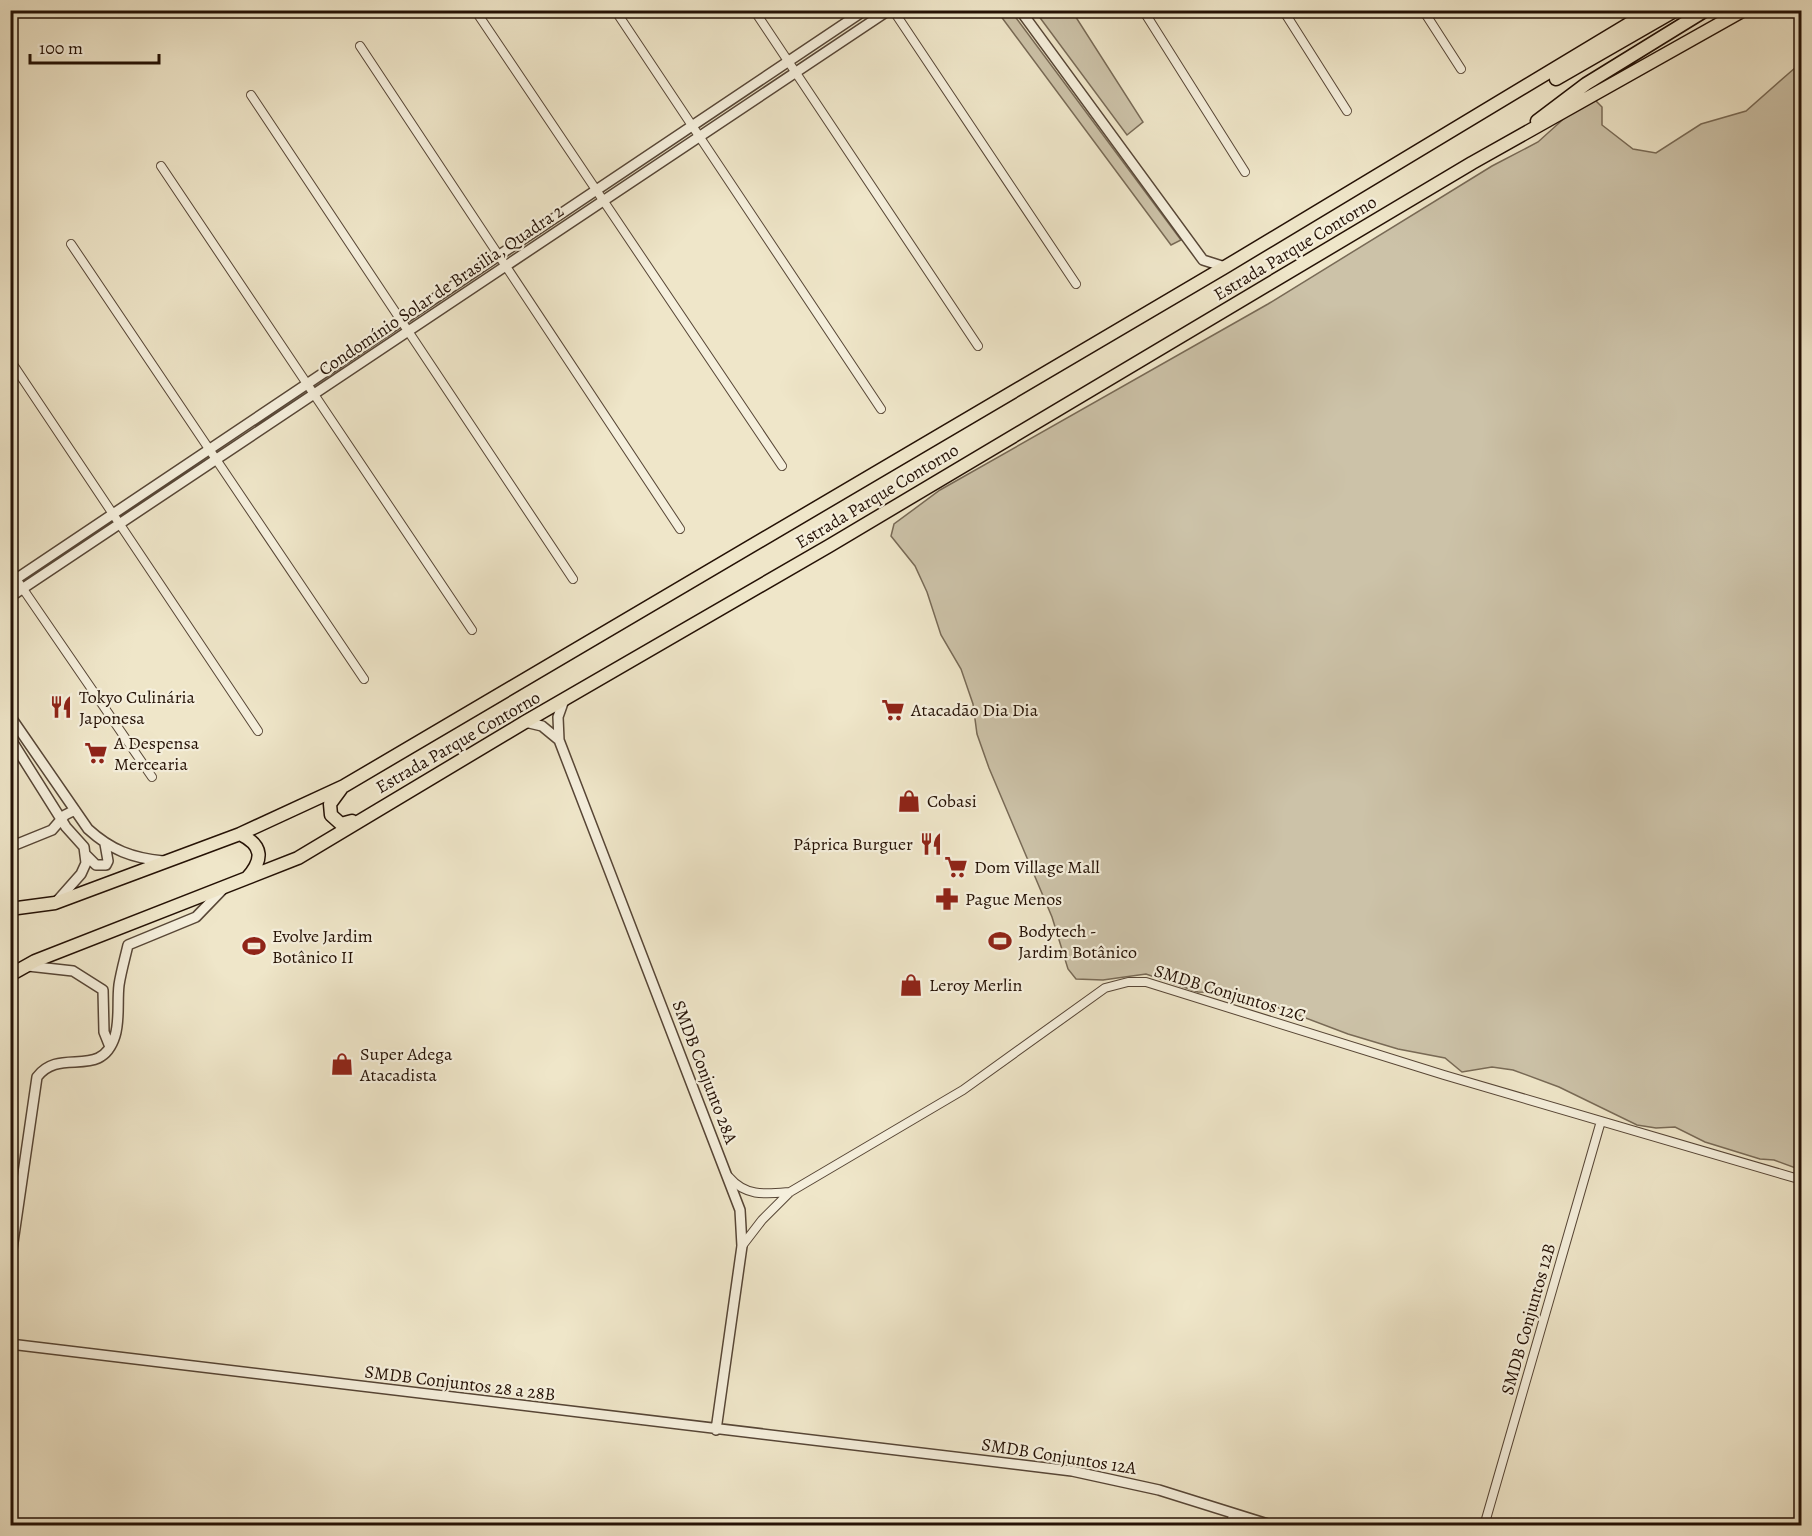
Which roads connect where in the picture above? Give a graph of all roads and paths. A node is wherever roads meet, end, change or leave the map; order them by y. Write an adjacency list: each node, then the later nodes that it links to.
1 (475, 10): 26 (street)
2 (615, 10): 21 (street)
3 (754, 10): 15 (street)
4 (865, 10): 15 (street, Condomínio Solar de Brasilia, Quadra 2)
5 (891, 10): 17 (street, Condomínio Solar de Brasilia, Quadra 2); 34 (street)
6 (1020, 10): 30 (street)
7 (1143, 10): 25 (street)
8 (1283, 10): 19 (street)
9 (1423, 10): 16 (street)
10 (1652, 10): 20 (highway, Estrada Parque Contorno)
11 (1676, 10): 20 (highway)
12 (1706, 10): 23 (highway)
13 (1744, 10): 23 (highway, Estrada Parque Contorno)
14 (360, 46): 29 (street)
15 (788, 62): 17 (street); 21 (street, Condomínio Solar de Brasilia, Quadra 2)
16 (1461, 69)
17 (795, 73): 22 (street, Condomínio Solar de Brasilia, Quadra 2); 37 (street)
18 (251, 95): 35 (street)
19 (1347, 111)
20 (1474, 119): 32 (highway, Estrada Parque Contorno)
21 (693, 126): 22 (street); 26 (street, Condomínio Solar de Brasilia, Quadra 2)
22 (700, 137): 27 (street, Condomínio Solar de Brasilia, Quadra 2); 41 (street)
23 (1505, 145): 55 (highway, Estrada Parque Contorno)
24 (161, 166): 39 (street)
25 (1245, 172)
26 (596, 190): 27 (street); 29 (street, Condomínio Solar de Brasilia, Quadra 2)
27 (603, 201): 31 (street, Condomínio Solar de Brasilia, Quadra 2); 44 (street)
28 (71, 244): 42 (street)
29 (499, 256): 31 (street); 35 (street, Condomínio Solar de Brasilia, Quadra 2)
30 (1203, 260): 32 (street); 33 (street)
31 (506, 266): 36 (street, Condomínio Solar de Brasilia, Quadra 2); 47 (street)
32 (1225, 267): 33 (highway, Estrada Parque Contorno)
33 (1203, 280): 62 (highway, Estrada Parque Contorno)
34 (1076, 284)
35 (402, 321): 36 (street); 39 (street, Condomínio Solar de Brasilia, Quadra 2)
36 (409, 331): 40 (street, Condomínio Solar de Brasilia, Quadra 2); 49 (street)
37 (978, 346)
38 (10, 360): 45 (street)
39 (307, 385): 40 (street); 42 (street, Condomínio Solar de Brasilia, Quadra 2)
40 (313, 395): 43 (street, Condomínio Solar de Brasilia, Quadra 2); 53 (street)
41 (881, 409)
42 (210, 449): 43 (street); 45 (street, Condomínio Solar de Brasilia, Quadra 2)
43 (217, 459): 46 (street, Condomínio Solar de Brasilia, Quadra 2); 54 (street)
44 (782, 466)
45 (113, 514): 46 (street); 50 (street, Condomínio Solar de Brasilia, Quadra 2)
46 (120, 524): 51 (street, Condomínio Solar de Brasilia, Quadra 2); 58 (street)
47 (680, 529)
48 (10, 570): 50 (street)
49 (573, 579)
50 (13, 581): 51 (street)
51 (23, 589): 52 (street, Condomínio Solar de Brasilia, Quadra 2); 61 (street)
52 (10, 597)
53 (471, 630)
54 (364, 679)
55 (564, 700): 57 (highway, Estrada Parque Contorno); 60 (street)
56 (10, 716): 63 (street)
57 (525, 722): 60 (street); 64 (highway, Estrada Parque Contorno)
58 (258, 731)
59 (10, 738): 65 (street)
60 (560, 740): 79 (street, SMDB Conjunto 28A)
61 (152, 777)
62 (344, 786): 64 (highway); 66 (highway, Estrada Parque Contorno)
63 (75, 810): 65 (street); 67 (street)
64 (365, 817): 71 (highway, Estrada Parque Contorno)
65 (63, 820): 68 (street); 69 (street)
66 (240, 834): 70 (highway, Estrada Parque Contorno); 71 (highway)
67 (105, 844): 69 (street); 70 (street)
68 (10, 847)
69 (86, 855): 73 (street)
70 (165, 862): 73 (highway, Estrada Parque Contorno)
71 (247, 879): 72 (highway, Estrada Parque Contorno)
72 (224, 888): 75 (highway, Estrada Parque Contorno); 77 (street)
73 (55, 903): 74 (highway, Estrada Parque Contorno)
74 (10, 909)
75 (26, 966): 76 (highway, Estrada Parque Contorno); 77 (street)
76 (10, 975)
77 (110, 1047): 83 (street)
78 (1601, 1121): 80 (street, SMDB Conjuntos 12C); 81 (street, SMDB Conjuntos 12C); 90 (street, SMDB Conjuntos 12B)
79 (727, 1175): 81 (street, SMDB Conjuntos 12C); 82 (street, SMDB Conjunto 28A)
80 (1802, 1180)
81 (790, 1192): 82 (street, SMDB Conjuntos 12C)
82 (742, 1246): 85 (street, SMDB Conjunto 28A)
83 (10, 1263)
84 (10, 1344): 85 (street, SMDB Conjuntos 28 a 28B)
85 (716, 1430): 86 (street, SMDB Conjuntos 28 a 28B)
86 (907, 1451): 87 (street, SMDB Conjuntos 12A)
87 (1234, 1514): 88 (street); 89 (street, SMDB Conjuntos 12A)
88 (1229, 1526)
89 (1274, 1526)
90 (1484, 1526)

